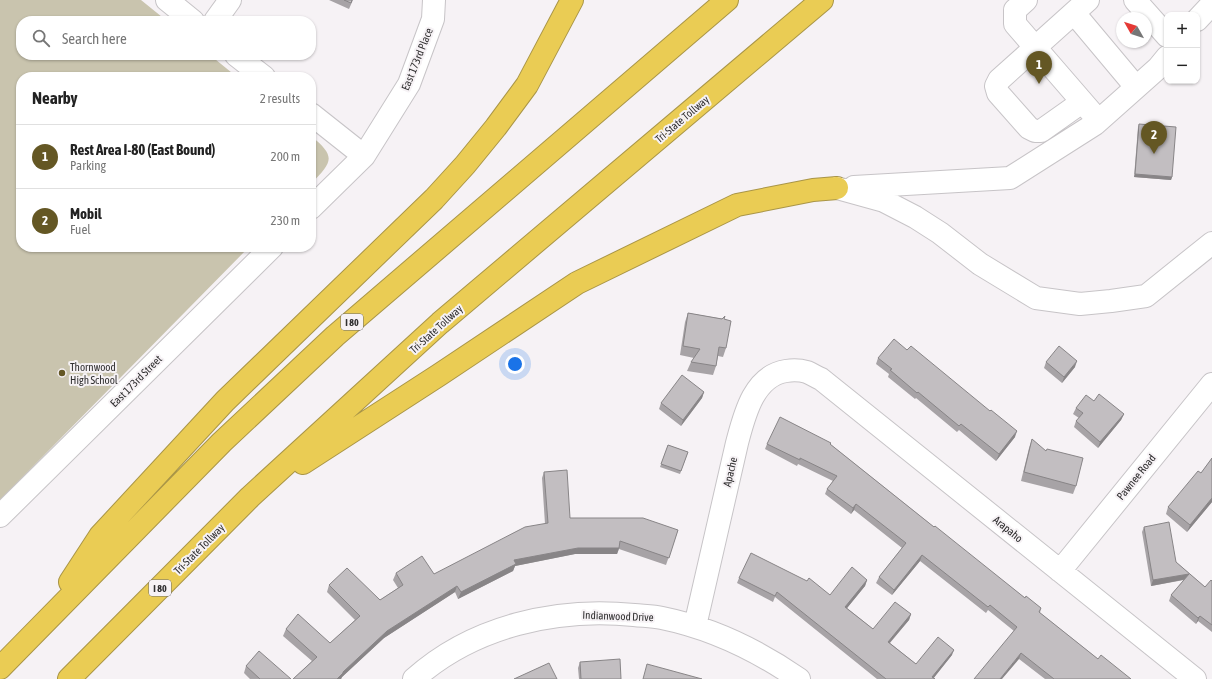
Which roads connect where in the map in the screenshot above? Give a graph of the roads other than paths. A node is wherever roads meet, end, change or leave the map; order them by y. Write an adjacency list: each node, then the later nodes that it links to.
1 (167, 0): 12 (street)
2 (230, 0): 13 (street)
3 (434, 0): 24 (street, East 173rd Place)
4 (572, 0): 34 (highway)
5 (727, 0): 34 (highway, I 80)
6 (822, 0): 31 (highway, Tri-State Tollway / I 80)
7 (1135, 0): 15 (street)
8 (1207, 0): 9 (street)
9 (1212, 4): 14 (street)
10 (1020, 5): 16 (street)
11 (1081, 6): 16 (street); 20 (street)
12 (187, 16)
13 (219, 16)
14 (1200, 17)
15 (1164, 33)
16 (1035, 47): 21 (street); 21 (street)
17 (242, 60): 19 (street)
18 (1164, 61): 20 (street)
19 (258, 72)
20 (1136, 87): 23 (street)
21 (1082, 102): 23 (street)
22 (316, 118): 24 (street)
23 (1098, 121): 25 (street)
24 (364, 156): 26 (street)
25 (837, 188): 27 (street); 31 (highway)
26 (316, 203)
27 (1212, 243)
28 (267, 252): 32 (street, East 173rd Street)
29 (820, 379): 33 (street, Arapaho); 35 (street, Apache)
30 (1212, 384): 33 (street, Pawnee Road)
31 (250, 498): 37 (highway, Tri-State Tollway / I 80)
32 (0, 516)
33 (1060, 571): 40 (street, Arapaho)
34 (40, 626): 36 (highway, I 80)
35 (695, 626): 38 (street, Indianwood Drive); 39 (street, Indianwood Drive)
36 (0, 668)
37 (69, 679)
38 (414, 679)
39 (799, 679)
40 (1195, 679)

